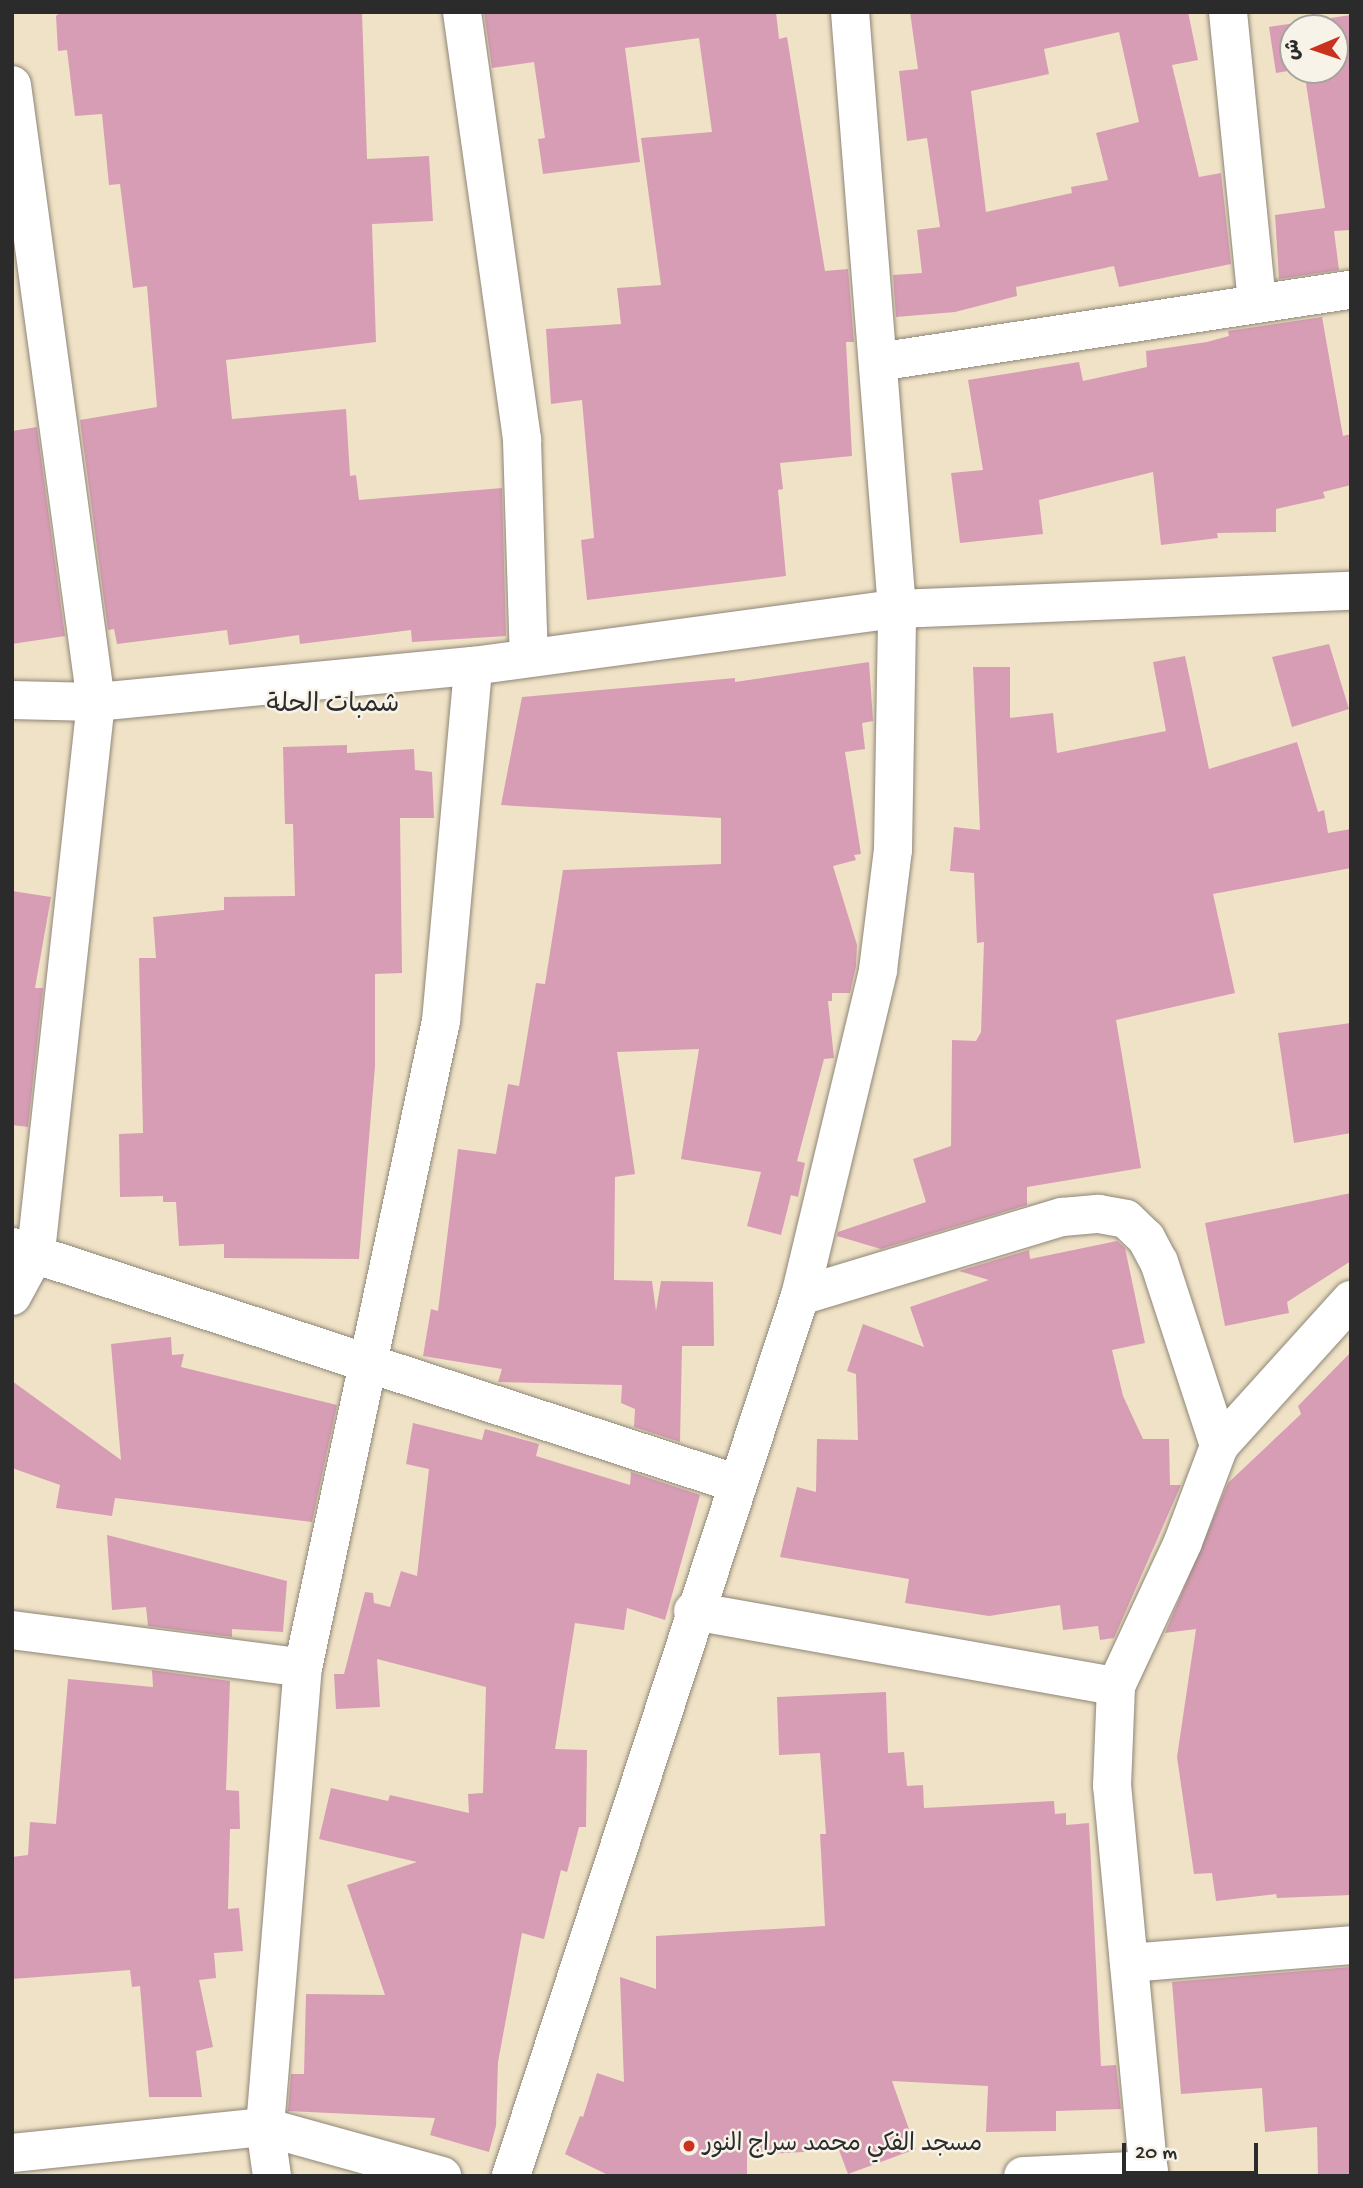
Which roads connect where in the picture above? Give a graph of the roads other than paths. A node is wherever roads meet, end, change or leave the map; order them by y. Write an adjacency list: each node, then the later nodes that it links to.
1 (462, 12): 10 (street)
2 (850, 12): 7 (street)
3 (1228, 12): 6 (street)
4 (12, 85): 13 (street)
5 (1351, 290): 6 (street)
6 (1257, 302): 7 (street)
7 (877, 362): 9 (street)
8 (1351, 591): 9 (street)
9 (897, 609): 10 (street); 16 (street)
10 (529, 657): 11 (street)
11 (473, 666): 13 (street); 18 (street)
12 (12, 700): 13 (street)
13 (96, 702): 14 (street)
14 (24, 1249): 15 (street); 18 (street)
15 (12, 1296)
16 (800, 1296): 19 (street); 20 (street)
17 (1351, 1300): 19 (street)
18 (371, 1365): 20 (street); 23 (street)
19 (1219, 1446): 24 (street)
20 (738, 1484): 21 (street)
21 (693, 1611): 24 (street); 32 (street)
22 (12, 1630): 23 (street)
23 (303, 1668): 27 (street)
24 (1116, 1686): 26 (street)
25 (1351, 1945): 26 (street)
26 (1129, 1963): 29 (street)
27 (265, 2127): 28 (street); 30 (street); 31 (street)
28 (12, 2153)
29 (1149, 2173): 33 (street)
30 (272, 2176)
31 (442, 2176)
32 (511, 2176)
33 (1023, 2176)

